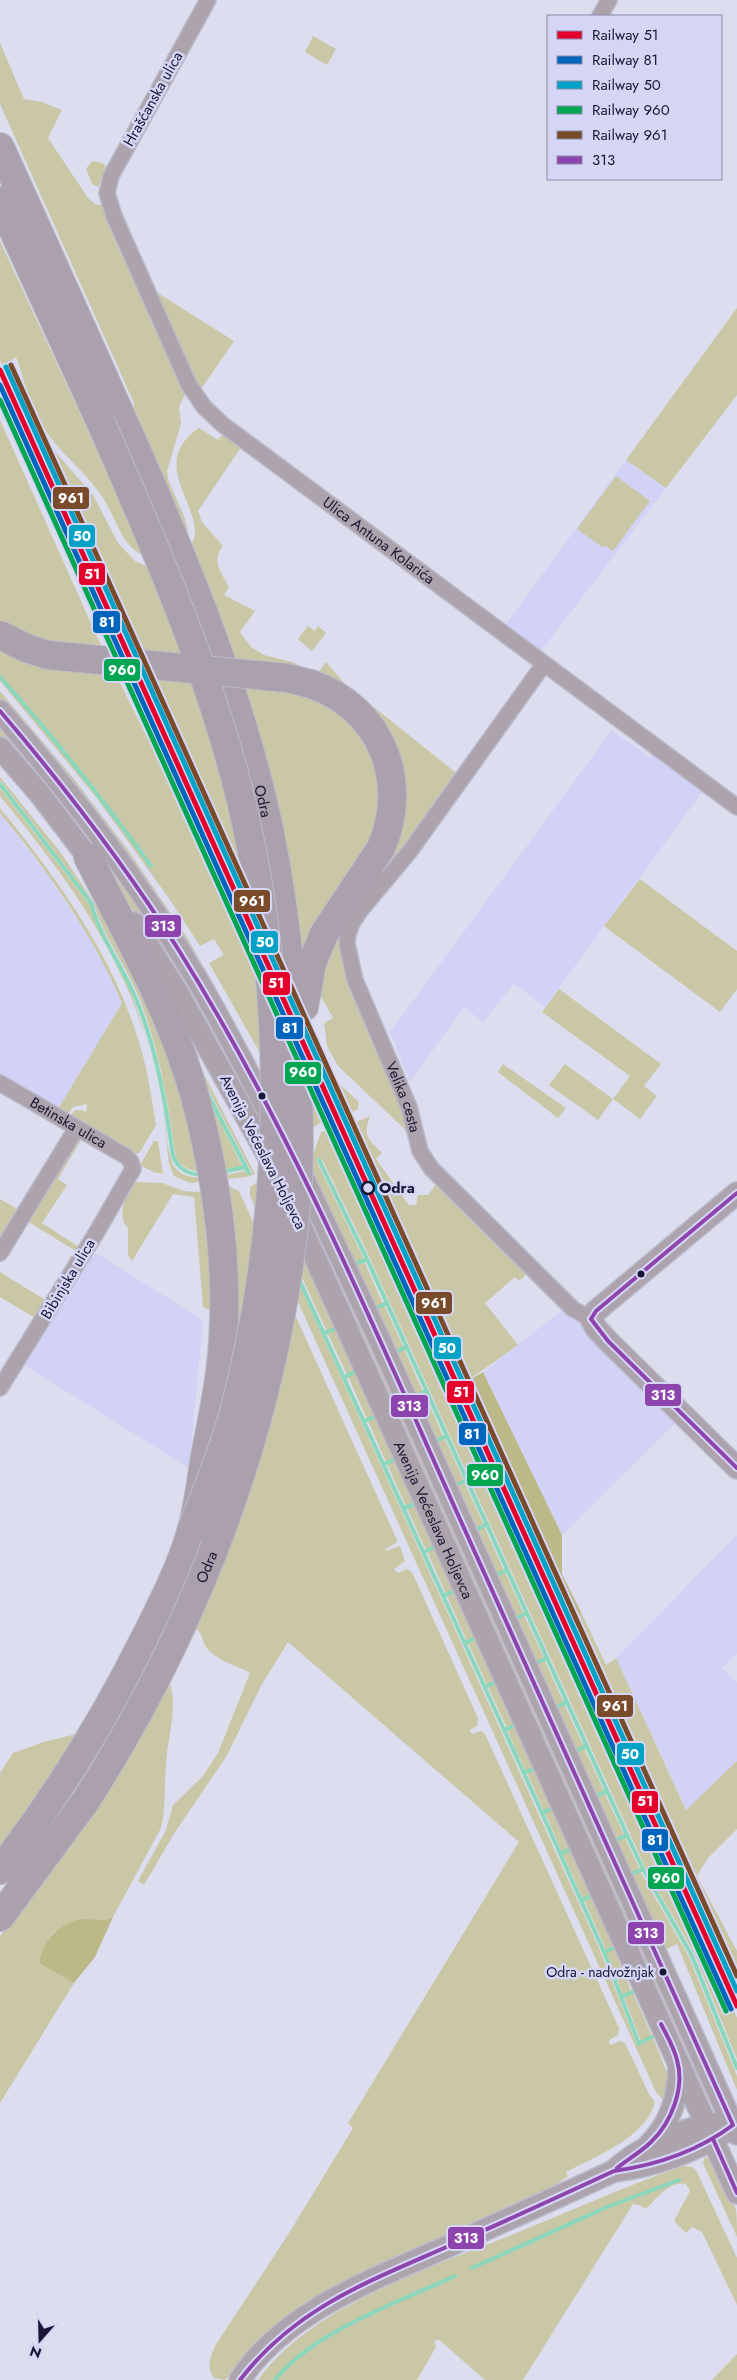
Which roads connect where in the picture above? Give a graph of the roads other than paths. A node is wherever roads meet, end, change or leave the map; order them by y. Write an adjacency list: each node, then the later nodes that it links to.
1 (208, 0): 6 (street, Hrašćanska ulica)
2 (609, 0): 3 (street)
3 (601, 15)
4 (0, 147): 7 (highway)
5 (0, 201): 7 (highway)
6 (109, 201): 9 (street, Ulica Antuna Kolarića)
7 (110, 418): 14 (highway, Odra); 23 (highway, Odra, bridge)
8 (0, 635): 14 (highway, bridge)
9 (544, 664): 12 (street, Ulica Antuna Kolarića); 20 (street, Velika cesta)
10 (0, 712): 27 (main road, Avenija Većeslava Holjevca)
11 (0, 748): 13 (main road, Avenija Većeslava Holjevca)
12 (737, 807)
13 (88, 857): 23 (highway, bridge); 26 (main road, Avenija Većeslava Holjevca)
14 (298, 1055): 25 (highway, Odra, bridge)
15 (0, 1083): 16 (street, Betinska ulica)
16 (76, 1129): 17 (street, Betinska ulica); 19 (street)
17 (132, 1167): 21 (street, Bibinjska ulica)
18 (737, 1193): 20 (main road)
19 (0, 1253)
20 (591, 1319): 22 (main road, Velika cesta)
21 (0, 1388)
22 (737, 1468)
23 (191, 1532): 24 (highway, Odra)
24 (0, 1870)
25 (0, 1917)
26 (679, 2063): 28 (main road, Avenija Većeslava Holjevca); 29 (main road)
27 (735, 2130): 28 (main road)
28 (710, 2132): 29 (main road); 30 (main road); 31 (main road, Avenija Većeslava Holjevca)
29 (645, 2149): 30 (main road)
30 (614, 2171): 32 (main road)
31 (737, 2193)
32 (240, 2380)

